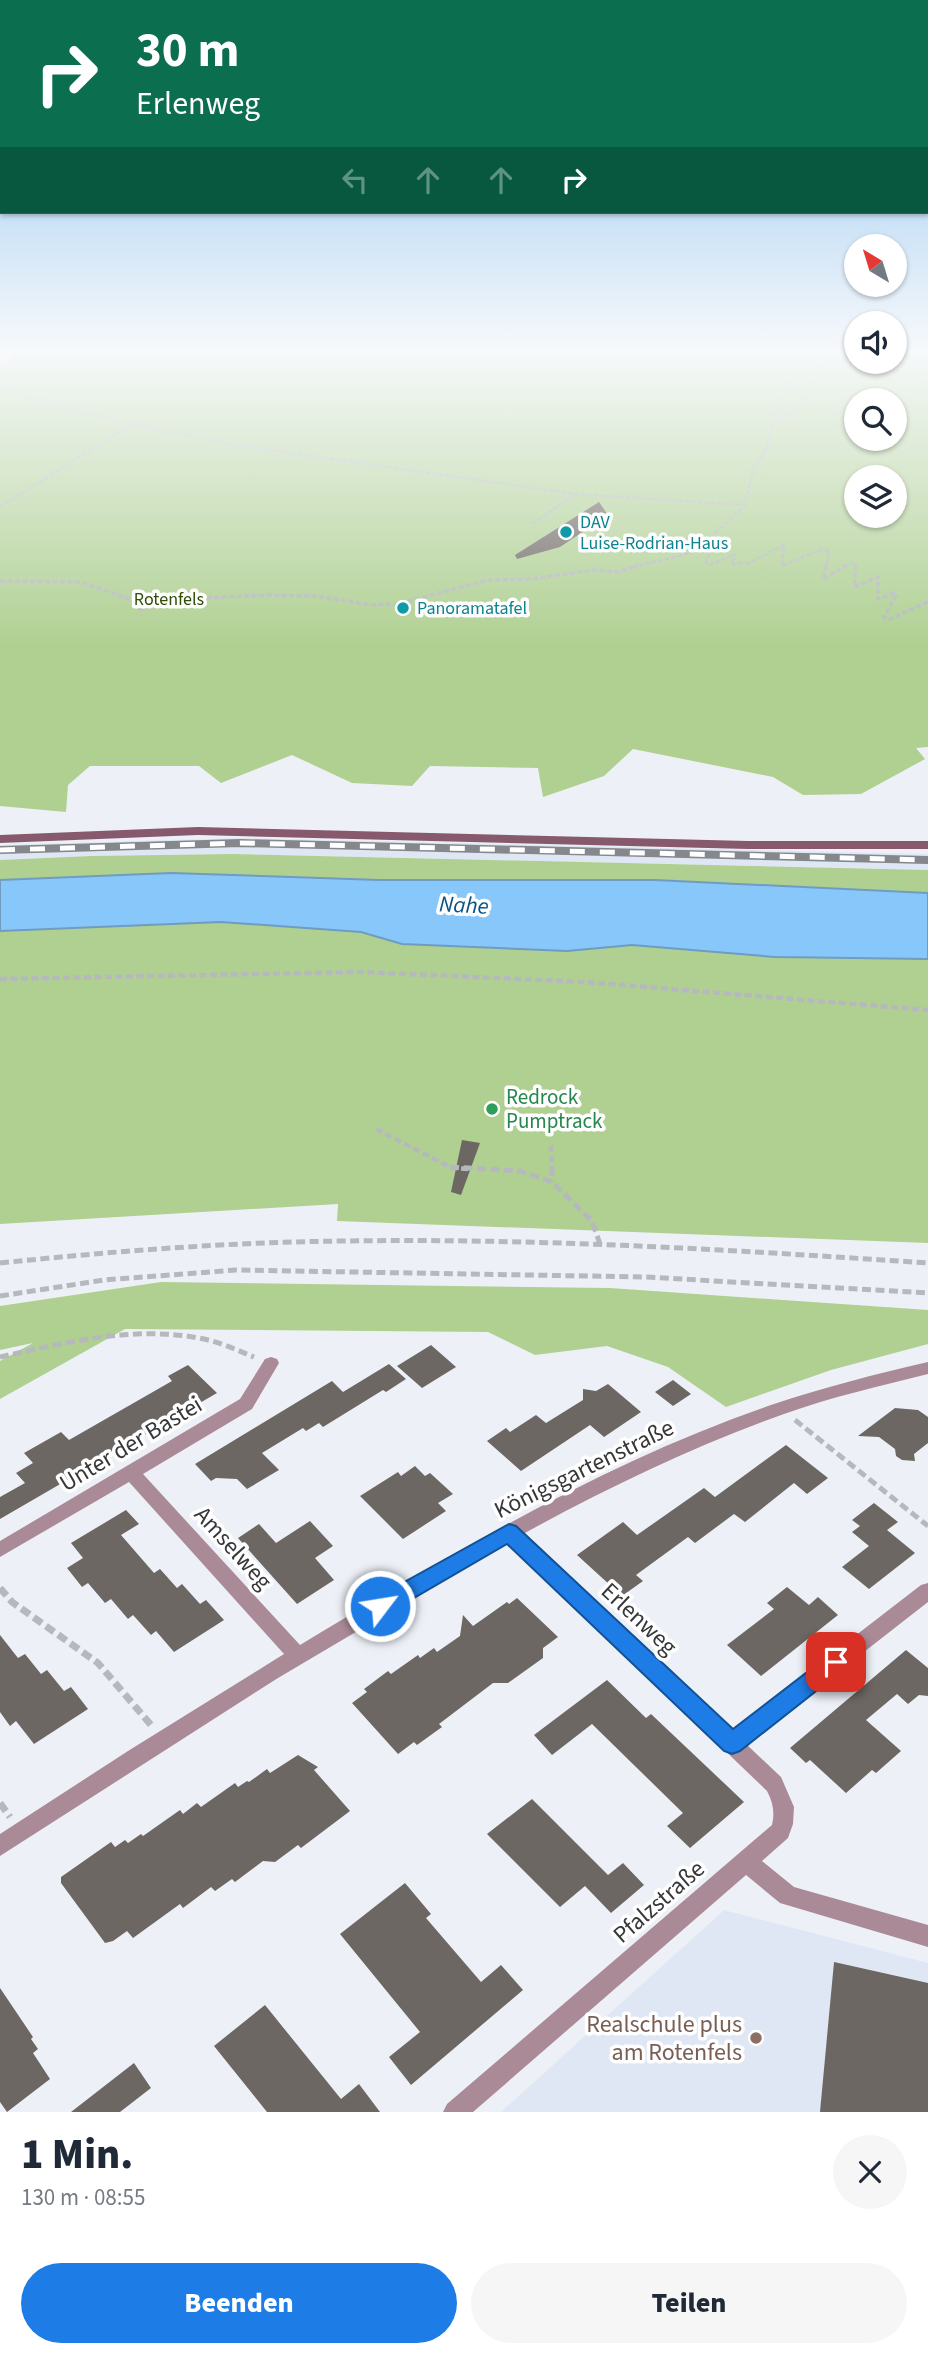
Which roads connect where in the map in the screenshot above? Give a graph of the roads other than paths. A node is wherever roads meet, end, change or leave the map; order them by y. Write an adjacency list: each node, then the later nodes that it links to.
1 (0, 839): 2 (main road)
2 (928, 845)
3 (271, 1363): 5 (street, Unter der Bastei)
4 (928, 1368): 6 (street, Königsgartenstraße)
5 (132, 1474): 7 (street, Unter der Bastei); 9 (street, Amselweg)
6 (509, 1532): 9 (street, Königsgartenstraße); 10 (street, Erlenweg)
7 (0, 1550)
8 (928, 1591): 10 (street)
9 (298, 1656): 11 (street, Königsgartenstraße)
10 (732, 1743): 12 (street, Erlenweg)
11 (0, 1846)
12 (746, 1861): 13 (street); 14 (street, Pfalzstraße)
13 (928, 1936)
14 (455, 2112)

